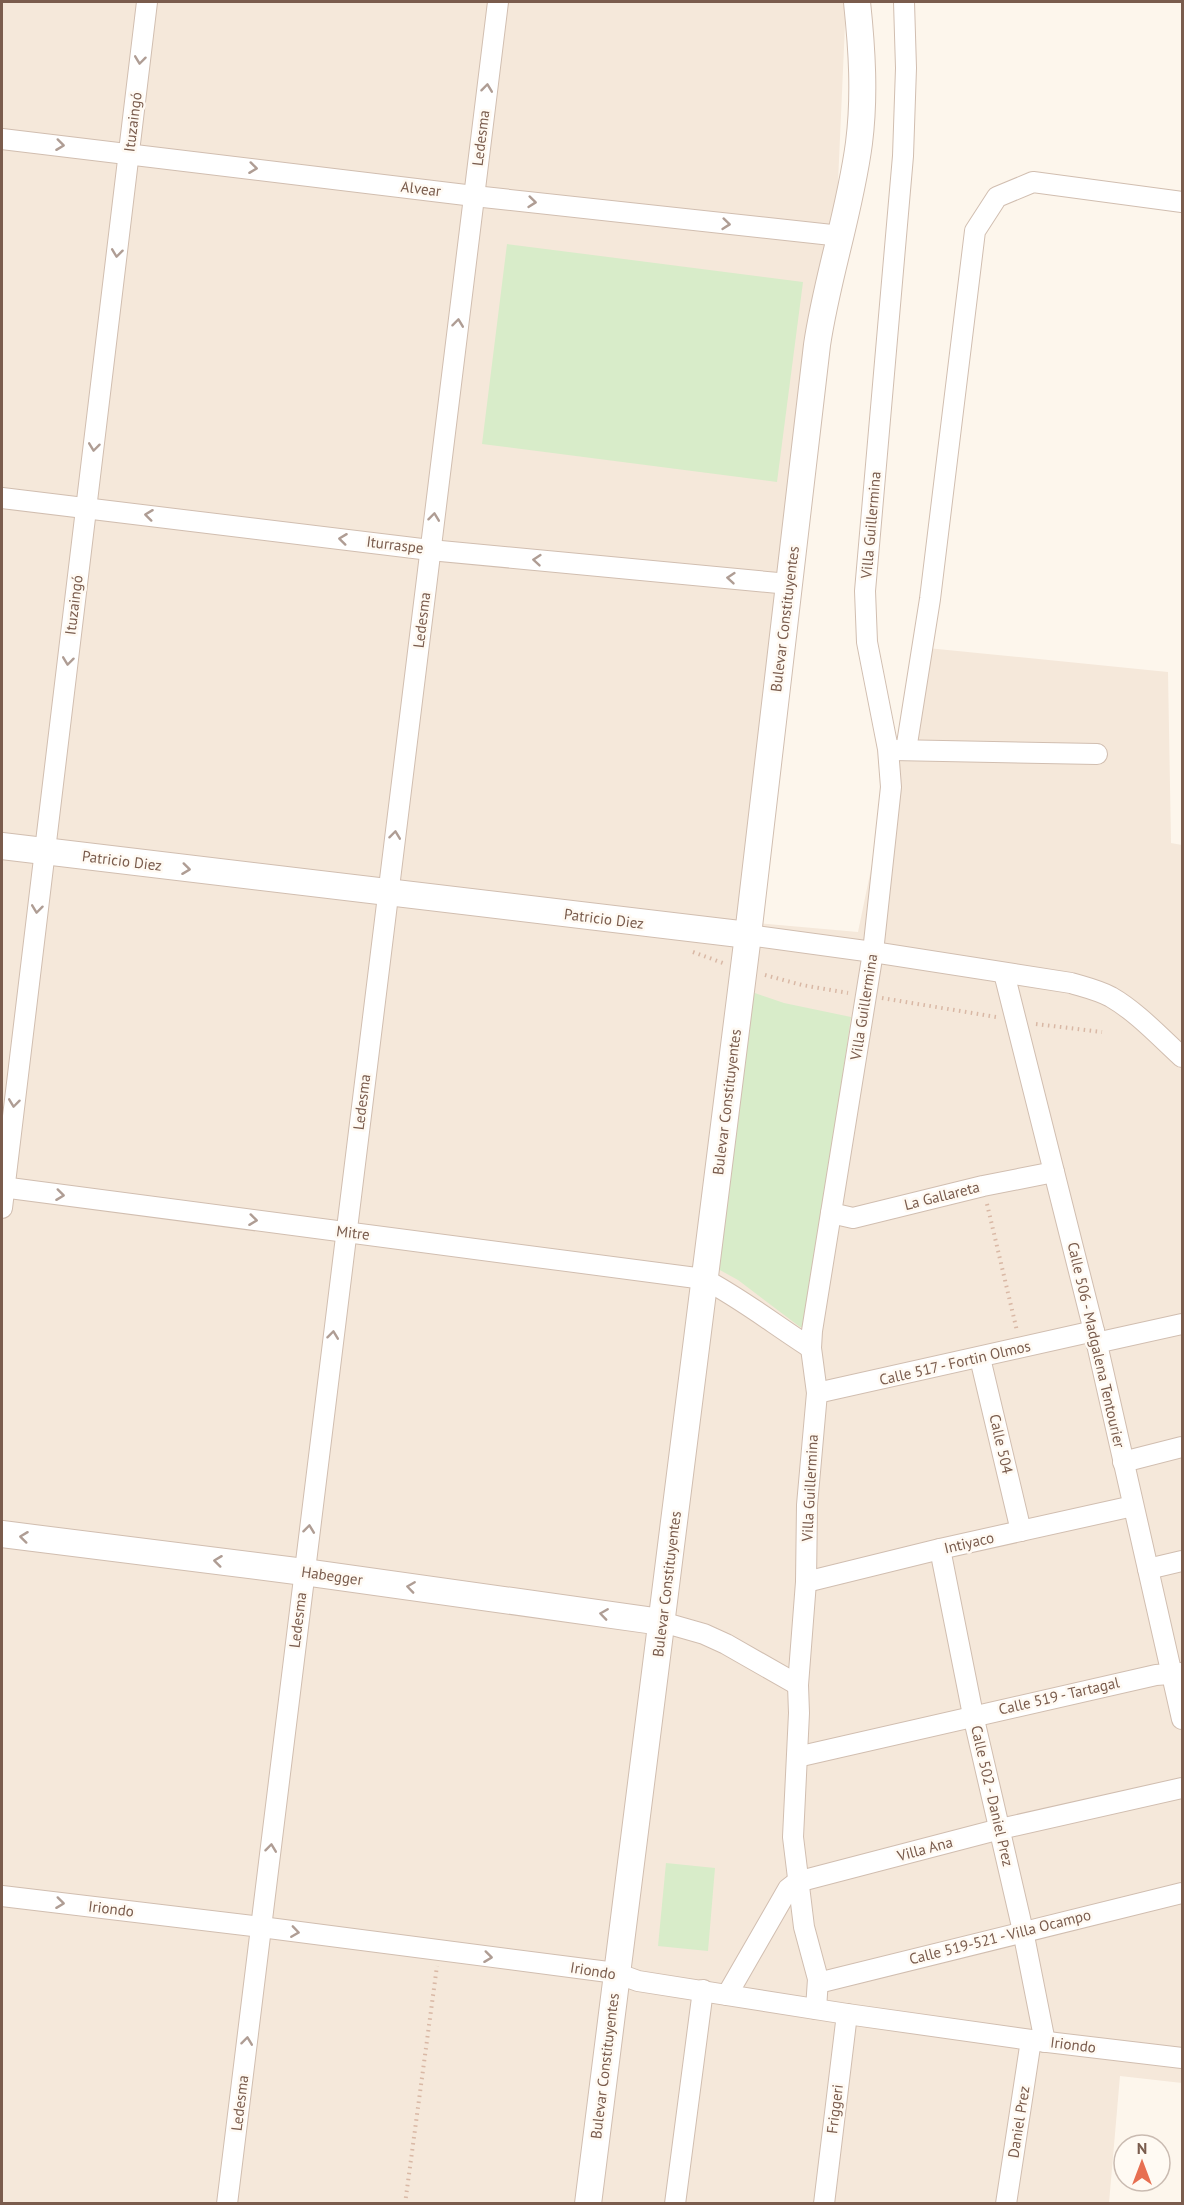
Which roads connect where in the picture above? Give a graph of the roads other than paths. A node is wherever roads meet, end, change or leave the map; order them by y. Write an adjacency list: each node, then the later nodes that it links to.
1 (147, 2): 6 (street, Ituzaingó, one-way to 6)
2 (498, 2): 7 (street, Ledesma, one-way to 2)
3 (857, 2): 9 (street, Bulevar Constituyentes)
4 (904, 2): 14 (street, Villa Guillermina)
5 (2, 139): 6 (street, Alvear, one-way to 6)
6 (129, 153): 7 (street, Alvear, one-way to 7); 11 (street, Ituzaingó, one-way to 11)
7 (474, 196): 9 (street, Alvear, one-way to 9); 12 (street, Ledesma, one-way to 7)
8 (1182, 202): 14 (street)
9 (841, 236): 13 (street, Bulevar Constituyentes)
10 (2, 498): 11 (street, Iturraspe)
11 (86, 508): 12 (street, Iturraspe, one-way to 11); 17 (street, Ituzaingó, one-way to 17)
12 (430, 550): 13 (street, Iturraspe, one-way to 12); 18 (street, Ledesma, one-way to 12)
13 (789, 584): 19 (street, Bulevar Constituyentes)
14 (897, 750): 15 (street); 20 (street, Villa Guillermina)
15 (1097, 754)
16 (2, 846): 17 (street, Patricio Diez)
17 (45, 851): 18 (street, Patricio Diez, one-way to 18); 24 (street, Ituzaingó, one-way to 24)
18 (388, 893): 19 (street, Patricio Diez); 27 (street, Ledesma)
19 (748, 935): 20 (street, Patricio Diez); 28 (street, Bulevar Constituyentes)
20 (873, 952): 21 (street, Patricio Diez); 26 (street, Villa Guillermina)
21 (1004, 973): 22 (street, Patricio Diez); 23 (street, Calle 506 - Madgalena Tentourier)
22 (1182, 1057)
23 (1054, 1172): 26 (street, La Gallareta); 30 (street, Calle 506 - Madgalena Tentourier)
24 (3, 1187): 25 (street, Ituzaingó); 27 (street, Mitre, one-way to 27)
25 (2, 1208)
26 (831, 1213): 31 (street, Villa Guillermina)
27 (346, 1232): 28 (street, Mitre); 42 (street, Ledesma, one-way to 27)
28 (704, 1279): 31 (street); 44 (street, Bulevar Constituyentes)
29 (1182, 1323): 30 (street, Calle 517 - Fortin Olmos)
30 (1095, 1337): 32 (street, Calle 517 - Fortin Olmos); 35 (street, Calle 506 - Madgalena Tentourier)
31 (812, 1348): 33 (street, Villa Guillermina)
32 (980, 1358): 33 (street, Calle 517 - Fortin Olmos); 37 (street, Calle 504)
33 (816, 1393): 43 (street, Villa Guillermina)
34 (1182, 1448): 35 (street)
35 (1123, 1462): 36 (street, Calle 506 - Madgalena Tentourier)
36 (1133, 1506): 37 (street, Intiyaco); 41 (street, Calle 506 - Madgalena Tentourier)
37 (1021, 1531): 39 (street, Intiyaco)
38 (2, 1534): 42 (street, Habegger, one-way to 38)
39 (940, 1549): 43 (street, Intiyaco); 47 (street, Calle 502 - Daniel Prez)
40 (1182, 1561): 41 (street)
41 (1148, 1569): 45 (street, Calle 506 - Madgalena Tentourier)
42 (304, 1572): 44 (street, Habegger, one-way to 42); 55 (street, Ledesma, one-way to 42)
43 (806, 1582): 46 (street, Villa Guillermina)
44 (662, 1622): 46 (street); 57 (street, Bulevar Constituyentes)
45 (1177, 1673): 47 (street, Calle 519 - Tartagal); 48 (street, Calle 506 - Madgalena Tentourier)
46 (798, 1685): 49 (street, Villa Guillermina)
47 (973, 1716): 49 (street, Calle 519 - Tartagal); 51 (street, Calle 502 - Daniel Prez)
48 (1182, 1719)
49 (797, 1756): 52 (street, Villa Guillermina)
50 (1182, 1788): 51 (street, Villa Ana)
51 (1000, 1829): 52 (street, Villa Ana); 56 (street, Calle 502 - Daniel Prez)
52 (797, 1882): 58 (street, Villa Guillermina); 60 (street)
53 (1182, 1893): 56 (street, Calle 519-521 - Villa Ocampo)
54 (2, 1896): 55 (street, Iriondo, one-way to 55)
55 (261, 1927): 57 (street, Iriondo, one-way to 57); 65 (street, Ledesma, one-way to 55)
56 (1023, 1931): 58 (street, Calle 519-521 - Villa Ocampo); 63 (street, Calle 502 - Daniel Prez)
57 (627, 1977): 59 (street, Iriondo); 66 (street, Bulevar Constituyentes)
58 (818, 1983): 61 (street, Villa Guillermina)
59 (703, 1990): 60 (street, Iriondo); 67 (street)
60 (727, 1995): 61 (street, Iriondo)
61 (816, 2009): 62 (street, Iriondo)
62 (847, 2014): 63 (street, Iriondo); 68 (street, Friggeri)
63 (1038, 2041): 64 (street, Iriondo); 69 (street, Daniel Prez)
64 (1182, 2058)
65 (227, 2204)
66 (588, 2204)
67 (675, 2204)
68 (824, 2204)
69 (1006, 2204)

